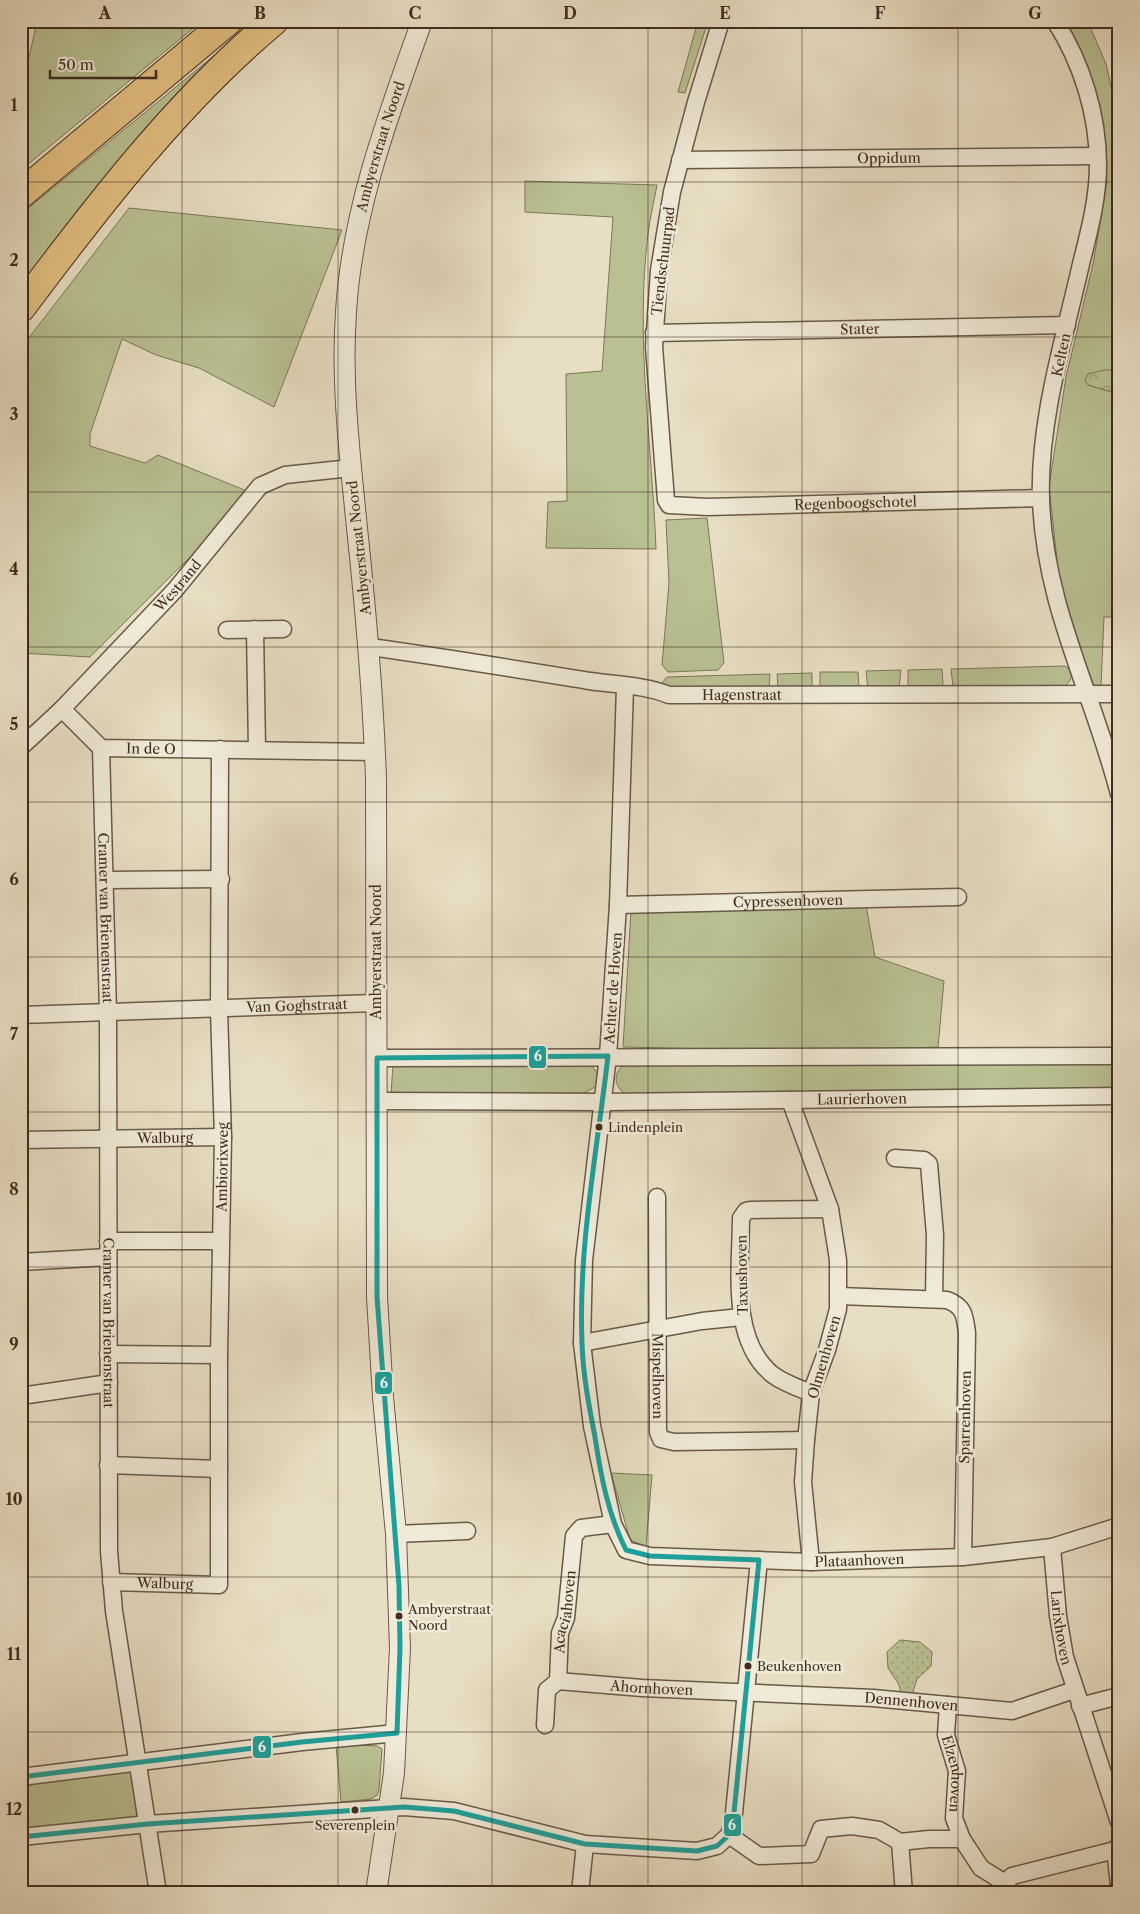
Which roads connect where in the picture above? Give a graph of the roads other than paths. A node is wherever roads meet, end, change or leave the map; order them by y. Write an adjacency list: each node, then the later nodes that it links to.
1 (228, 21): 8 (highway)
2 (274, 21): 9 (highway)
3 (422, 21): 12 (street, Ambyerstraat Noord)
4 (721, 21): 7 (street, Tiendschuurpad)
5 (1055, 21): 6 (street, Kelten)
6 (1097, 156): 7 (street, Oppidum); 10 (street, Kelten)
7 (680, 160): 11 (street, Tiendschuurpad)
8 (21, 194)
9 (21, 308)
10 (1067, 325): 11 (street, Stater); 13 (street, Kelten)
11 (654, 333): 14 (street, Tiendschuurpad)
12 (351, 468): 18 (street, Ambyerstraat Noord); 22 (street, Westrand)
13 (1041, 498): 14 (street, Regenboogschotel); 20 (street, Kelten)
14 (669, 505)
15 (255, 629): 16 (street); 17 (street); 26 (street)
16 (283, 629)
17 (227, 630)
18 (370, 647): 19 (street, Hagenstraat); 27 (street, Ambyerstraat Noord)
19 (625, 687): 20 (street, Hagenstraat); 32 (street, Achter de Hoven)
20 (1087, 693): 21 (street, Hagenstraat); 28 (street, Kelten)
21 (1119, 694)
22 (62, 709): 23 (street, Westrand); 24 (street)
23 (21, 747)
24 (101, 748): 25 (street, In de O); 30 (street, Cramer van Brienenstraat)
25 (220, 749): 26 (street, In de O); 29 (street, Ambiorixweg)
26 (257, 750): 27 (street, In de O)
27 (375, 752): 33 (street, Ambyerstraat Noord)
28 (1119, 794)
29 (221, 879): 30 (street); 34 (street, Ambiorixweg)
30 (106, 880): 35 (street, Cramer van Brienenstraat)
31 (958, 897): 32 (street, Cypressenhoven)
32 (618, 905): 37 (street, Achter de Hoven)
33 (375, 1003): 34 (street, Van Goghstraat); 39 (street, Ambyerstraat Noord)
34 (219, 1010): 35 (street); 44 (street, Ambiorixweg)
35 (108, 1012): 36 (street); 45 (street, Cramer van Brienenstraat)
36 (21, 1015)
37 (608, 1056): 38 (street); 39 (street); 43 (street, Achter de Hoven)
38 (1119, 1056)
39 (377, 1058): 42 (street, Ambyerstraat Noord)
40 (1119, 1096): 41 (street, Laurierhoven)
41 (790, 1100): 43 (street, Laurierhoven); 49 (street, Olmenhoven)
42 (377, 1101): 43 (street); 69 (street, Ambyerstraat Noord)
43 (604, 1102): 57 (street, Achter de Hoven)
44 (223, 1137): 45 (street, Walburg); 50 (street, Ambiorixweg)
45 (107, 1138): 46 (street, Walburg); 51 (street, Cramer van Brienenstraat)
46 (21, 1140)
47 (895, 1158): 54 (street)
48 (657, 1198): 56 (street, Mispelhoven)
49 (830, 1208): 53 (street, Olmenhoven); 55 (street, Taxushoven)
50 (220, 1241): 51 (street); 59 (street, Ambiorixweg)
51 (108, 1249): 52 (street); 58 (street, Cramer van Brienenstraat)
52 (21, 1262)
53 (839, 1296): 54 (street, Sparrenhoven); 61 (street, Olmenhoven)
54 (934, 1298): 71 (street, Sparrenhoven)
55 (741, 1317): 56 (street); 61 (street, Taxushoven)
56 (656, 1329): 57 (street); 63 (street, Mispelhoven)
57 (582, 1343): 66 (street, Achter de Hoven)
58 (108, 1354): 59 (street); 60 (street, Cramer van Brienenstraat)
59 (219, 1356): 65 (street, Ambiorixweg)
60 (108, 1383): 62 (street); 64 (street, Cramer van Brienenstraat)
61 (811, 1393): 63 (street, Olmenhoven)
62 (21, 1396)
63 (806, 1440): 73 (street, Olmenhoven)
64 (108, 1466): 65 (street); 74 (street, Cramer van Brienenstraat)
65 (219, 1468): 75 (street, Ambiorixweg)
66 (613, 1524): 72 (street, Plataanhoven); 76 (street, Acaciahoven)
67 (1119, 1526): 70 (street, Plataanhoven)
68 (466, 1531): 69 (street)
69 (396, 1534): 83 (street, Ambyerstraat Noord)
70 (1052, 1547): 71 (street, Plataanhoven); 77 (street, Larixhoven)
71 (963, 1557): 73 (street, Plataanhoven)
72 (759, 1560): 73 (street, Plataanhoven); 78 (street)
73 (811, 1562)
74 (111, 1582): 75 (street, Walburg); 84 (street, Cramer van Brienenstraat)
75 (219, 1585)
76 (558, 1681): 78 (street, Ahornhoven); 82 (street, Acaciahoven)
77 (1074, 1690): 80 (street, Dennenhoven); 81 (street, Larixhoven)
78 (745, 1693): 80 (street, Dennenhoven); 89 (street)
79 (1119, 1696): 81 (street)
80 (948, 1706): 91 (street, Elzenhoven)
81 (1080, 1706): 87 (street, Larixhoven)
82 (545, 1725)
83 (397, 1733): 84 (street); 86 (street, Ambyerstraat Noord)
84 (138, 1762): 85 (street); 88 (street, Cramer van Brienenstraat)
85 (21, 1777)
86 (389, 1808): 88 (street); 93 (street); 98 (street, Ambyerstraat Noord)
87 (1119, 1822)
88 (148, 1824): 90 (street); 97 (street, Cramer van Brienenstraat)
89 (728, 1835): 92 (street); 93 (street)
90 (21, 1837)
91 (962, 1840): 92 (street); 96 (street, Elzenhoven)
92 (900, 1842): 100 (street)
93 (586, 1844): 99 (street)
94 (1117, 1849): 95 (street); 96 (street)
95 (1119, 1885)
96 (1003, 1888)
97 (158, 1893)
98 (376, 1893)
99 (580, 1893)
100 (904, 1893)

